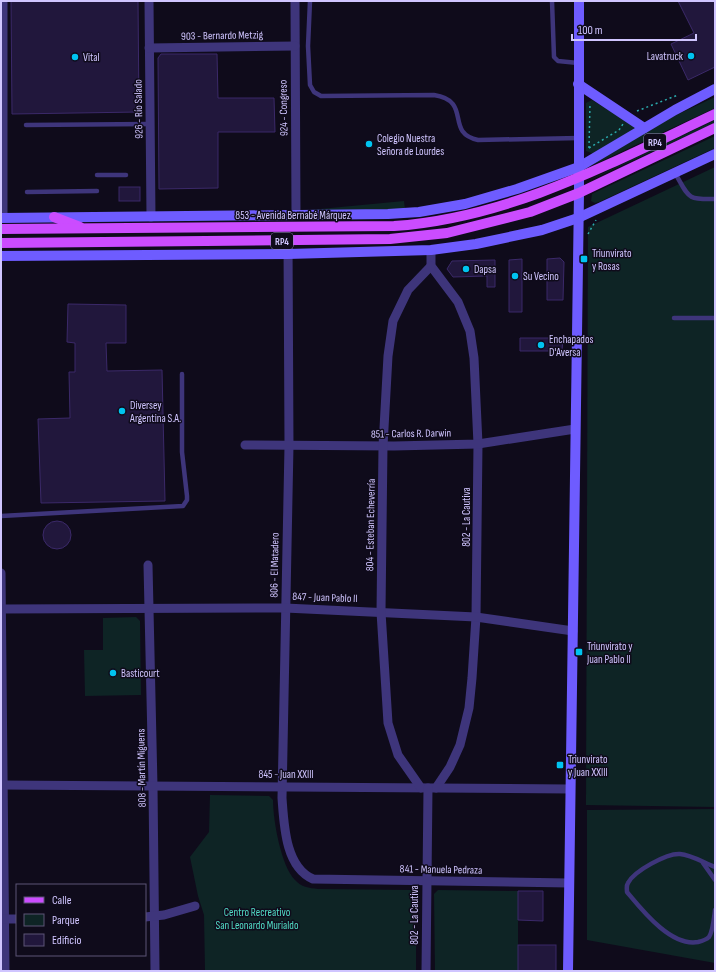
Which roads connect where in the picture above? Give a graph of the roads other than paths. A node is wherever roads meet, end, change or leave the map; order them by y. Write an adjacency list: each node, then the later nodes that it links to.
1 (3, 1): 31 (street)
2 (148, 1): 8 (street, 926 - Río Salado)
3 (295, 1): 7 (street, 924 - Congreso)
4 (310, 1): 17 (lane)
5 (552, 1): 9 (lane)
6 (579, 1): 9 (street)
7 (295, 46): 8 (street, 903 - Bernardo Metzig); 28 (street, 924 - Congreso)
8 (149, 48): 13 (street, 926 - Río Salado)
9 (578, 64): 10 (street)
10 (578, 84): 15 (street); 17 (street)
11 (715, 89): 15 (street, 853 - Avenida Bernabé Márquez)
12 (715, 114): 23 (main road, RP4)
13 (150, 124): 14 (lane); 30 (street, 926 - Río Salado)
14 (26, 125)
15 (644, 128): 19 (street, 853 - Avenida Bernabé Márquez)
16 (715, 128): 26 (main road, RP4)
17 (579, 138): 19 (street)
18 (715, 154): 20 (street)
19 (579, 167): 23 (street); 28 (street, 853 - Avenida Bernabé Márquez)
20 (675, 172): 27 (lane); 32 (street)
21 (97, 175): 22 (lane)
22 (126, 175)
23 (579, 179): 26 (street); 34 (main road, 853 - Avenida Bernabé Márquez / RP4)
24 (98, 191): 25 (lane)
25 (27, 192)
26 (579, 193): 32 (street); 35 (main road, RP4)
27 (715, 199)
28 (296, 216): 30 (street, 853 - Avenida Bernabé Márquez)
29 (54, 217): 30 (street, 853 - Avenida Bernabé Márquez); 31 (street, 853 - Avenida Bernabé Márquez); 34 (main road)
30 (151, 217)
31 (2, 218)
32 (578, 218): 37 (street); 44 (street)
33 (1, 229): 34 (main road, 853 - Avenida Bernabé Márquez / RP4)
34 (86, 229)
35 (288, 241): 36 (main road, RP4); 38 (street, 806 - El Matadero)
36 (1, 243)
37 (431, 250): 38 (street); 40 (street)
38 (288, 254): 39 (street); 47 (street, 806 - El Matadero)
39 (1, 256)
40 (431, 266): 45 (street, 802 - La Cautiva); 48 (street, 804 - Esteban Echeverría)
41 (674, 318): 42 (lane)
42 (715, 318)
43 (182, 374): 49 (lane)
44 (575, 429): 45 (street, 851 - Carlos R. Darwin); 57 (street)
45 (478, 444): 48 (street, 851 - Carlos R. Darwin); 56 (street, 802 - La Cautiva)
46 (245, 445): 47 (street, 851 - Carlos R. Darwin)
47 (289, 446): 48 (street, 851 - Carlos R. Darwin); 52 (street, 806 - El Matadero)
48 (383, 446): 55 (street, 804 - Esteban Echeverría)
49 (1, 516)
50 (148, 565): 53 (street, 808 - Martín Miguens)
51 (1, 573): 54 (street)
52 (285, 608): 53 (street, 847 - Juan Pablo II); 55 (street, 847 - Juan Pablo II); 61 (street, 806 - El Matadero)
53 (150, 609): 54 (street, 847 - Juan Pablo II); 60 (street, 808 - Martín Miguens)
54 (2, 610): 58 (street)
55 (381, 612): 56 (street, 847 - Juan Pablo II); 62 (street, 804 - Esteban Echeverría)
56 (476, 617): 57 (street, 847 - Juan Pablo II); 62 (street, 802 - La Cautiva)
57 (573, 631): 63 (street)
58 (1, 648): 59 (street)
59 (2, 785): 60 (street, 845 - Juan XXIII); 73 (street)
60 (153, 786): 61 (street, 845 - Juan XXIII); 72 (street, 808 - Martín Miguens)
61 (282, 786): 62 (street, 845 - Juan XXIII); 66 (street, 806 - El Matadero)
62 (428, 788): 63 (street, 845 - Juan XXIII); 68 (street, 802 - La Cautiva)
63 (570, 789): 69 (street)
64 (701, 862): 65 (lane); 67 (lane); 71 (lane)
65 (715, 866)
66 (313, 878): 68 (street, 841 - Manuela Pedraza)
67 (715, 880)
68 (427, 881): 69 (street, 841 - Manuela Pedraza); 77 (street, 802 - La Cautiva)
69 (569, 883): 78 (street)
70 (195, 906): 72 (street)
71 (715, 910)
72 (150, 917): 76 (street, 808 - Martín Miguens)
73 (3, 919): 74 (street); 75 (street)
74 (16, 919)
75 (6, 971)
76 (155, 971)
77 (426, 971)
78 (568, 971)

